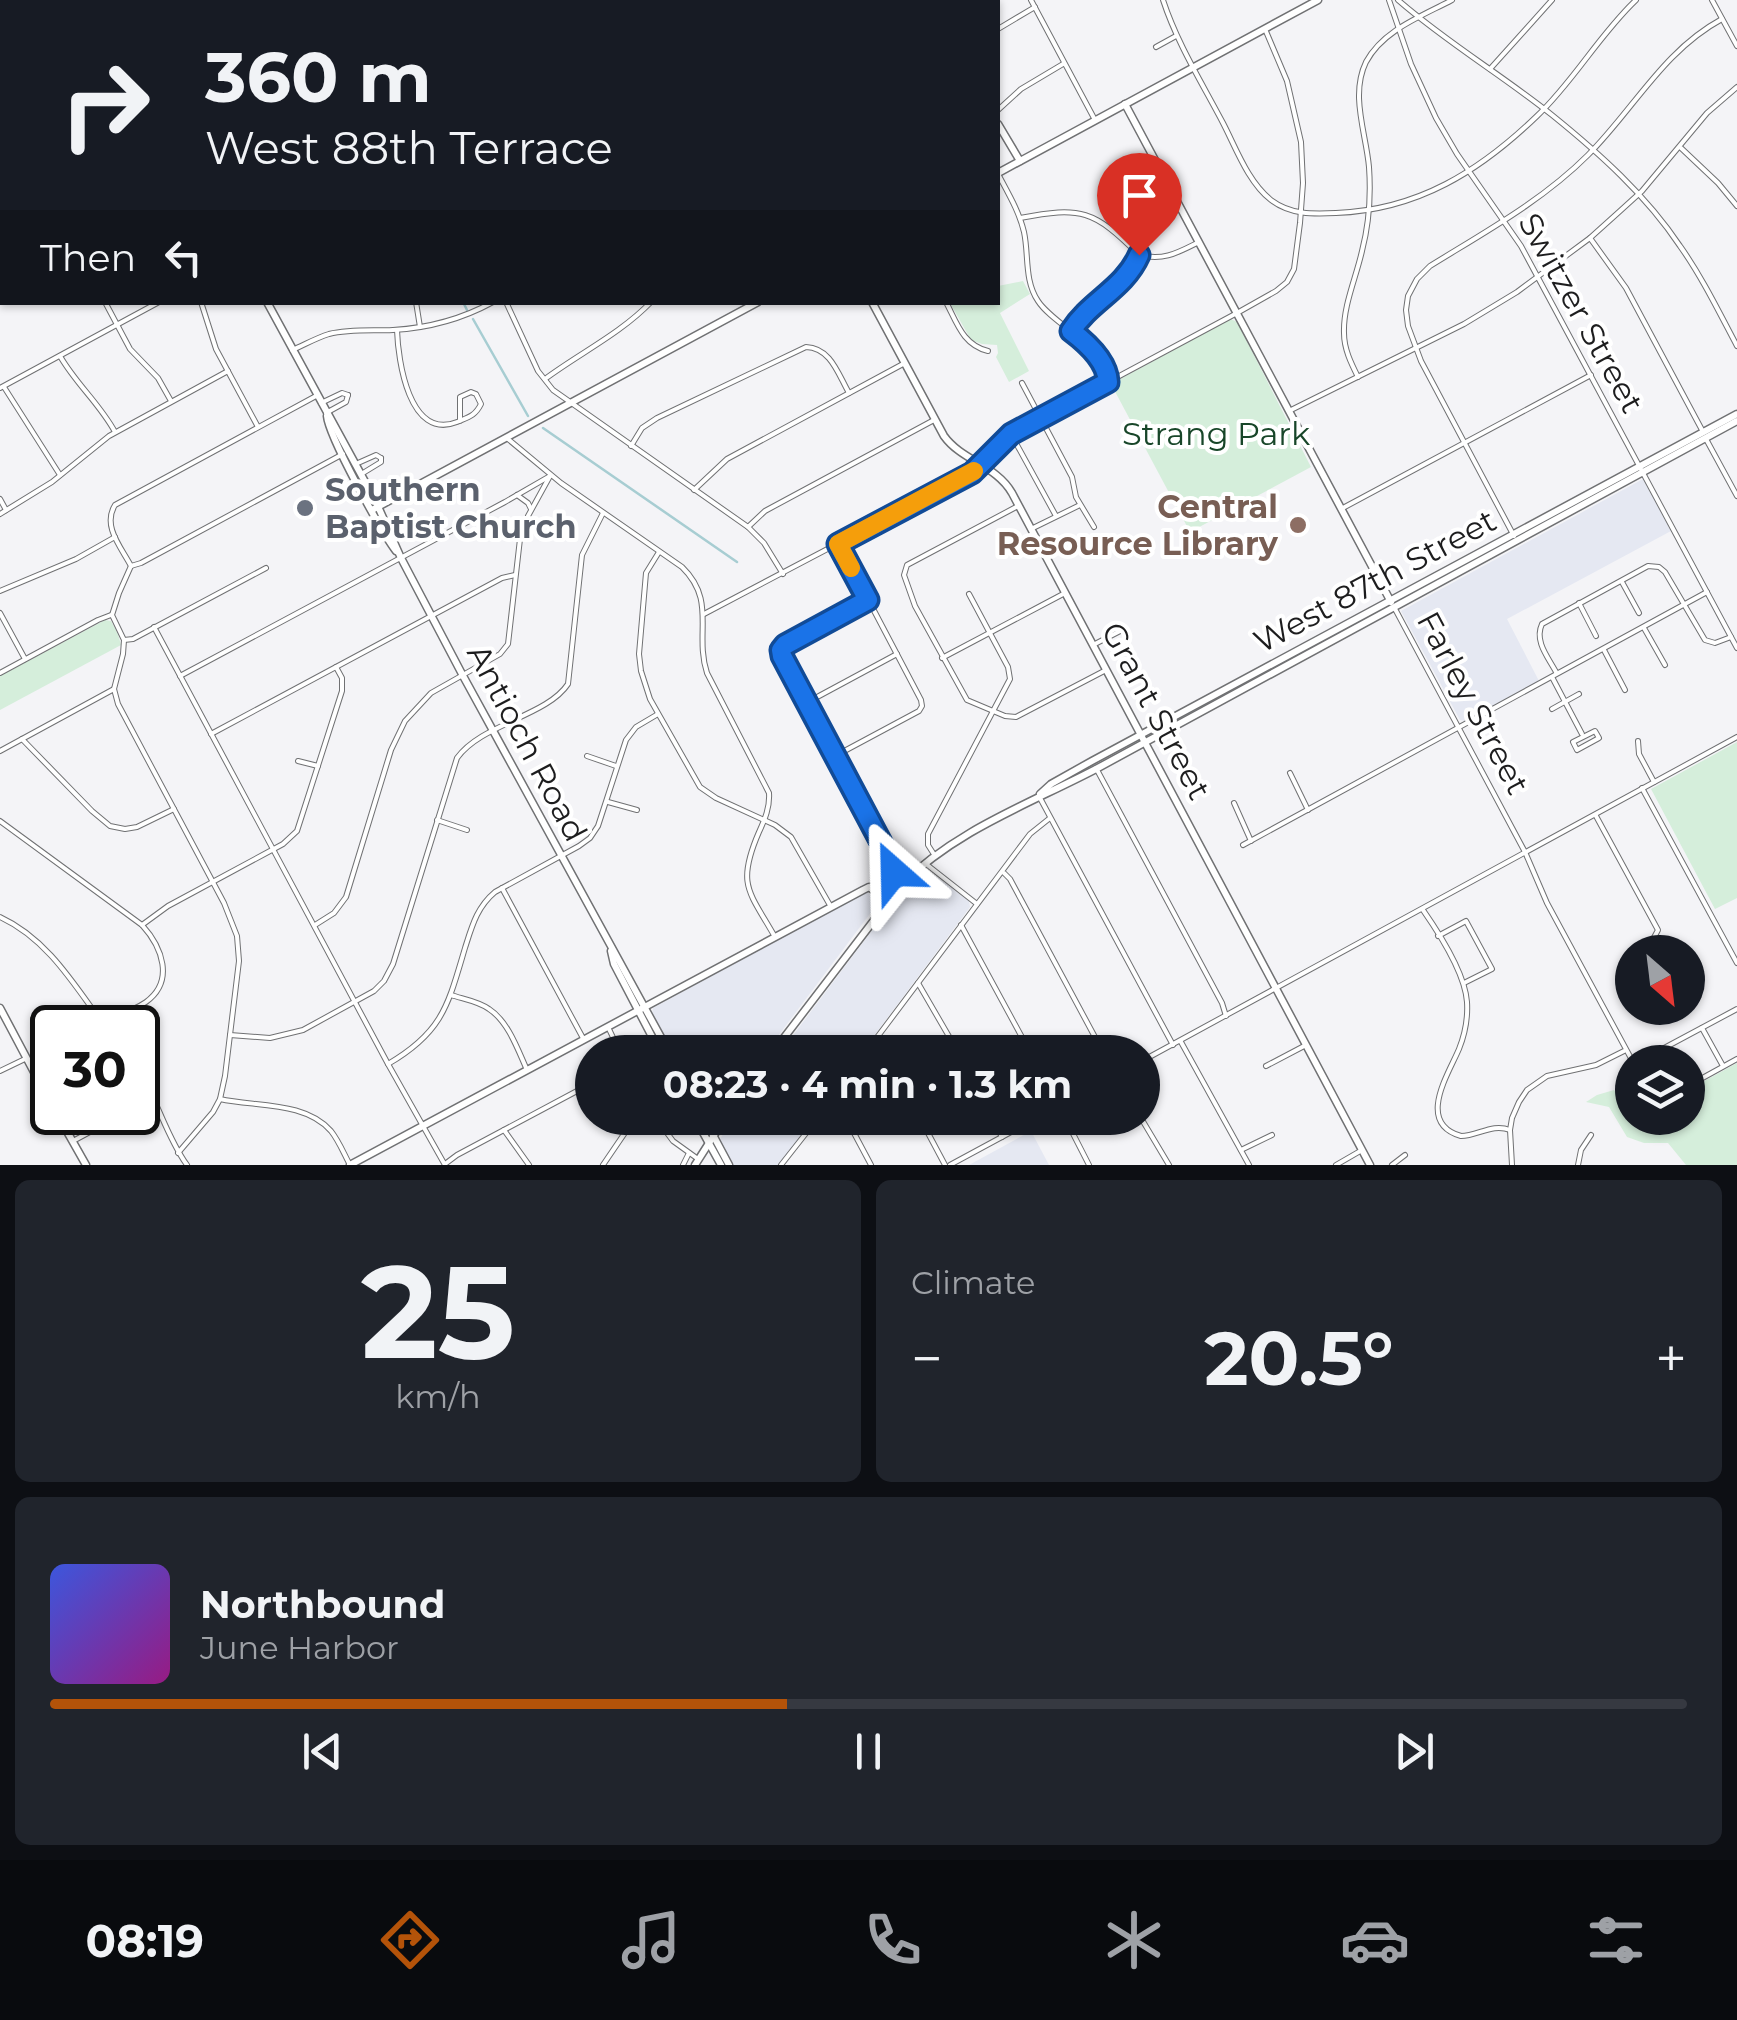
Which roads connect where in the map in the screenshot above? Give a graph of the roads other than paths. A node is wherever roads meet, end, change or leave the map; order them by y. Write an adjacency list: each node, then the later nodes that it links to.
1 (1031, 0): 10 (street)
2 (1163, 0): 16 (street)
3 (1318, 0): 14 (street)
4 (1389, 0): 15 (street, Switzer Street)
5 (1398, 0): 11 (street)
6 (1452, 0): 11 (street)
7 (1552, 0): 21 (street)
8 (1636, 0): 25 (street)
9 (1712, 0): 12 (street)
10 (1035, 6): 13 (street); 19 (street)
11 (1419, 18): 15 (street); 21 (street)
12 (1722, 19): 17 (street); 29 (street)
13 (1000, 28)
14 (1264, 29): 20 (street); 37 (street)
15 (1399, 29): 31 (street, Switzer Street); 36 (street)
16 (1176, 36): 18 (street); 20 (street)
17 (1737, 46)
18 (1156, 47)
19 (1065, 63): 24 (street); 26 (street)
20 (1194, 67): 23 (street); 37 (street)
21 (1490, 70): 25 (street)
22 (1737, 87): 28 (street)
23 (1126, 104): 26 (street); 41 (street, Farley Street)
24 (1000, 108)
25 (1544, 109): 29 (street); 31 (street)
26 (1096, 120): 30 (street)
27 (1000, 127): 30 (street)
28 (1680, 146): 34 (street); 35 (street)
29 (1593, 150): 34 (street); 39 (street)
30 (1020, 161): 32 (street)
31 (1468, 170): 36 (street); 39 (street, Switzer Street)
32 (1000, 172)
33 (1000, 177): 38 (street)
34 (1638, 194): 40 (street); 60 (street)
35 (1737, 206)
36 (1368, 211): 37 (street); 68 (street)
37 (1301, 214): 55 (street)
38 (1020, 218): 42 (street); 59 (street)
39 (1504, 220): 43 (street, Switzer Street); 61 (street)
40 (1590, 238): 43 (street); 86 (street)
41 (1199, 242): 42 (street); 55 (street, Farley Street)
42 (1139, 255): 59 (street)
43 (1538, 276): 61 (street); 67 (street, Switzer Street)
44 (107, 305): 56 (street)
45 (154, 305): 56 (street)
46 (203, 305): 66 (street)
47 (269, 305): 62 (street, Antioch Road)
48 (416, 305): 57 (street)
49 (487, 305): 57 (street)
50 (507, 305): 69 (street)
51 (647, 305): 69 (street)
52 (751, 305): 76 (street)
53 (874, 305): 65 (street, Grant Street)
54 (948, 305): 63 (street)
55 (1237, 313): 70 (street); 77 (street, Farley Street)
56 (117, 325): 64 (street); 75 (street)
57 (420, 327): 58 (street)
58 (397, 330): 62 (street); 82 (street)
59 (1071, 331): 70 (street)
60 (1737, 346)
61 (1416, 348): 68 (street); 88 (street)
62 (292, 350): 74 (street, Antioch Road)
63 (988, 351)
64 (60, 356): 72 (street); 84 (street)
65 (905, 364): 73 (street); 81 (street, Grant Street)
66 (228, 371): 75 (street); 83 (street)
67 (1591, 375): 88 (street); 93 (street, Switzer Street)
68 (1358, 377): 77 (street)
69 (544, 380): 76 (street)
70 (1108, 382): 80 (street)
71 (1022, 383): 80 (street)
72 (2, 387): 95 (street)
73 (848, 393): 89 (street); 97 (street)
74 (318, 399): 78 (street, Antioch Road); 78 (street); 83 (street)
75 (172, 401): 84 (street)
76 (570, 404): 87 (street); 89 (street)
77 (1289, 411): 104 (street, Farley Street)
78 (326, 414): 90 (street, Antioch Road)
79 (1737, 417): 86 (street, West 87th Street)
80 (1040, 418): 85 (street); 101 (street)
81 (935, 420): 92 (street, Grant Street); 110 (street)
82 (460, 421): 82 (street)
83 (258, 427): 113 (street)
84 (115, 432): 95 (street)
85 (1011, 434): 92 (street); 109 (street)
86 (1704, 435): 93 (street, West 87th Street); 99 (street)
87 (506, 438): 96 (street); 103 (street)
88 (1466, 443): 104 (street); 114 (street)
89 (631, 446): 97 (street)
90 (346, 453): 91 (street, Antioch Road); 103 (street, Antioch Road); 118 (street)
91 (356, 464): 94 (street, Antioch Road); 94 (street)
92 (982, 464): 102 (street, Grant Street); 115 (street)
93 (1641, 469): 114 (street, West 87th Street); 124 (street, Switzer Street)
94 (361, 474): 103 (street, Antioch Road)
95 (60, 475): 105 (street)
96 (550, 476): 98 (street); 106 (street); 107 (street)
97 (694, 490): 110 (street)
98 (517, 496): 106 (street); 117 (street)
99 (1737, 496)
100 (0, 499): 105 (street)
101 (1082, 504): 109 (street); 111 (street)
102 (1018, 505): 112 (street, Grant Street); 147 (street)
103 (376, 509): 117 (street, Antioch Road)
104 (1342, 509): 128 (street, Farley Street)
105 (6, 510): 108 (street)
106 (531, 510): 121 (street)
107 (603, 513): 116 (street); 165 (street)
108 (0, 514)
109 (1056, 516): 112 (street)
110 (748, 527): 120 (street)
111 (1094, 528)
112 (1031, 530): 125 (street, Grant Street)
113 (116, 538): 118 (street); 123 (street)
114 (1514, 538): 128 (street, West 87th Street)
115 (838, 544): 120 (street); 127 (street)
116 (659, 552): 133 (street); 163 (street)
117 (401, 558): 135 (street, Antioch Road); 155 (street)
118 (131, 566): 134 (street)
119 (266, 568): 136 (street)
120 (783, 574): 133 (street)
121 (514, 575): 135 (street); 153 (street)
122 (1621, 581): 129 (street); 130 (street); 132 (street)
123 (0, 592)
124 (1707, 592): 130 (street); 141 (street, Switzer Street)
125 (1065, 593): 139 (street); 143 (street, Grant Street)
126 (969, 594): 139 (street)
127 (868, 600): 146 (street); 159 (street)
128 (1392, 604): 164 (street, Farley Street); 170 (street, West 87th Street)
129 (1579, 604): 140 (street); 154 (street)
130 (1684, 606): 137 (street); 141 (street)
131 (0, 613): 148 (street)
132 (1638, 613)
133 (704, 614): 191 (street)
134 (112, 615): 142 (street); 148 (street)
135 (431, 616): 150 (street); 153 (street, Antioch Road)
136 (154, 627): 142 (street); 155 (street)
137 (1644, 628): 145 (street); 149 (street)
138 (1124, 629): 143 (street)
139 (990, 632): 147 (street); 162 (street)
140 (1596, 636)
141 (1731, 637): 144 (street, Switzer Street)
142 (124, 640): 156 (street)
143 (1092, 645): 151 (street, Grant Street)
144 (1737, 648)
145 (1604, 650): 154 (street); 157 (street)
146 (897, 654): 159 (street); 174 (street)
147 (942, 658): 162 (street)
148 (25, 659): 152 (street)
149 (1665, 666)
150 (336, 667): 166 (street); 177 (street)
151 (1106, 670): 162 (street); 170 (street, Grant Street)
152 (0, 672)
153 (462, 674): 165 (street, Antioch Road); 211 (street)
154 (1555, 675): 160 (street); 164 (street)
155 (180, 676): 166 (street)
156 (114, 690): 169 (street); 185 (street)
157 (1625, 690)
158 (1579, 694): 160 (street)
159 (806, 702): 174 (street)
160 (1566, 702): 161 (street); 167 (street)
161 (1552, 709)
162 (994, 711): 198 (street)
163 (658, 714): 178 (street); 191 (street)
164 (1458, 728): 187 (street); 197 (street, Farley Street)
165 (493, 731): 190 (street); 199 (street, Antioch Road)
166 (211, 734): 196 (street)
167 (1583, 736): 167 (street)
168 (1737, 736): 180 (street)
169 (22, 739): 172 (street); 185 (street)
170 (1142, 739): 176 (street, West 87th Street); 219 (street, Grant Street)
171 (1638, 741): 180 (street)
172 (0, 751)
173 (587, 756): 178 (street)
174 (835, 756): 203 (street)
175 (298, 760): 177 (street)
176 (1094, 765): 182 (street, West 87th Street); 227 (street)
177 (319, 766): 196 (street)
178 (616, 766): 183 (street)
179 (1290, 772): 187 (street)
180 (1654, 782): 181 (street)
181 (1642, 788): 188 (street); 216 (street)
182 (1038, 796): 189 (street); 198 (street, West 87th Street)
183 (606, 801): 186 (street); 199 (street)
184 (1234, 803): 194 (street)
185 (174, 809): 202 (street)
186 (637, 810)
187 (1308, 810): 194 (street)
188 (1595, 815): 197 (street); 213 (street)
189 (1050, 818): 201 (street); 242 (street)
190 (437, 820): 193 (street); 221 (street)
191 (764, 820): 207 (street); 215 (street)
192 (0, 821): 210 (street)
193 (467, 830)
194 (1251, 841): 195 (street)
195 (1243, 846)
196 (273, 850): 202 (street); 211 (street)
197 (1525, 852): 208 (street); 245 (street, Farley Street)
198 (934, 856): 200 (street, West 87th Street)
199 (560, 857): 204 (street); 226 (street, Antioch Road)
200 (925, 863): 205 (street, West 87th Street); 206 (street)
201 (1003, 871): 206 (street); 240 (street)
202 (213, 882): 210 (street); 230 (street)
203 (870, 887): 205 (street); 207 (street)
204 (502, 888): 220 (street); 231 (street)
205 (887, 901): 236 (street, West 87th Street)
206 (977, 904): 212 (street)
207 (831, 907): 215 (street)
208 (1422, 908): 214 (street); 219 (street)
209 (0, 917): 222 (street)
210 (142, 925): 223 (street)
211 (314, 925): 221 (street)
212 (961, 925): 217 (street); 239 (street)
213 (1657, 935)
214 (1438, 936): 218 (street); 218 (street)
215 (774, 938): 226 (street)
216 (1737, 963)
217 (918, 982): 237 (street); 238 (street)
218 (1464, 983): 263 (street)
219 (1276, 988): 227 (street); 244 (street, Grant Street)
220 (451, 994): 252 (street); 255 (street)
221 (355, 1002): 230 (street); 252 (street)
222 (89, 1005)
223 (140, 1005)
224 (0, 1008): 249 (street)
225 (1737, 1009): 229 (street)
226 (642, 1010): 228 (street); 234 (street, Antioch Road); 235 (street, Antioch Road)
227 (1226, 1016): 241 (street)
228 (608, 1027): 232 (street); 233 (street)
229 (1702, 1028): 246 (street); 254 (street)
230 (230, 1035): 259 (street)
231 (581, 1035)
232 (593, 1035)
233 (612, 1035)
234 (653, 1035)
235 (658, 1035)
236 (789, 1035)
237 (878, 1035)
238 (948, 1035)
239 (1021, 1035)
240 (1094, 1035)
241 (1180, 1041): 242 (street); 282 (street)
242 (1173, 1044): 247 (street)
243 (575, 1045): 255 (street)
244 (1306, 1045): 253 (street); 283 (street, Grant Street)
245 (1623, 1045)
246 (1668, 1045)
247 (1160, 1051)
248 (1615, 1056): 263 (street)
249 (27, 1058): 251 (street); 256 (street)
250 (1737, 1058): 254 (street)
251 (30, 1064)
252 (388, 1064): 261 (street)
253 (1266, 1066)
254 (1723, 1066): 257 (street)
255 (527, 1070): 261 (street)
256 (0, 1071)
257 (1705, 1076)
258 (575, 1092): 262 (street)
259 (220, 1099): 284 (street); 290 (street)
260 (160, 1112): 284 (street)
261 (424, 1125): 290 (street); 291 (street)
262 (504, 1130): 291 (street); 292 (street)
263 (1510, 1130): 306 (street)
264 (68, 1135): 281 (street)
265 (85, 1135): 281 (street)
266 (623, 1135): 293 (street)
267 (668, 1135): 285 (street)
268 (709, 1135): 280 (street)
269 (710, 1135): 280 (street)
270 (713, 1135): 280 (street)
271 (805, 1135): 297 (street)
272 (855, 1135): 298 (street)
273 (930, 1135): 299 (street)
274 (1006, 1135): 279 (street)
275 (1074, 1135): 300 (street)
276 (1151, 1135): 301 (street)
277 (1272, 1135): 282 (street)
278 (1591, 1135): 307 (street)
279 (1002, 1137): 299 (street)
280 (711, 1138): 287 (street); 295 (street); 296 (street)
281 (72, 1142): 288 (street)
282 (1241, 1150): 302 (street)
283 (1362, 1150): 303 (street); 304 (street, Grant Street)
284 (178, 1153): 289 (street)
285 (689, 1153): 287 (street); 294 (street)
286 (1405, 1154): 305 (street)
287 (697, 1162)
288 (86, 1165)
289 (187, 1165)
290 (350, 1165)
291 (445, 1165)
292 (529, 1165)
293 (603, 1165)
294 (683, 1165)
295 (721, 1165)
296 (729, 1165)
297 (782, 1165)
298 (871, 1165)
299 (948, 1165)
300 (1089, 1165)
301 (1169, 1165)
302 (1248, 1165)
303 (1336, 1165)
304 (1370, 1165)
305 (1392, 1165)
306 (1512, 1165)
307 (1578, 1165)

